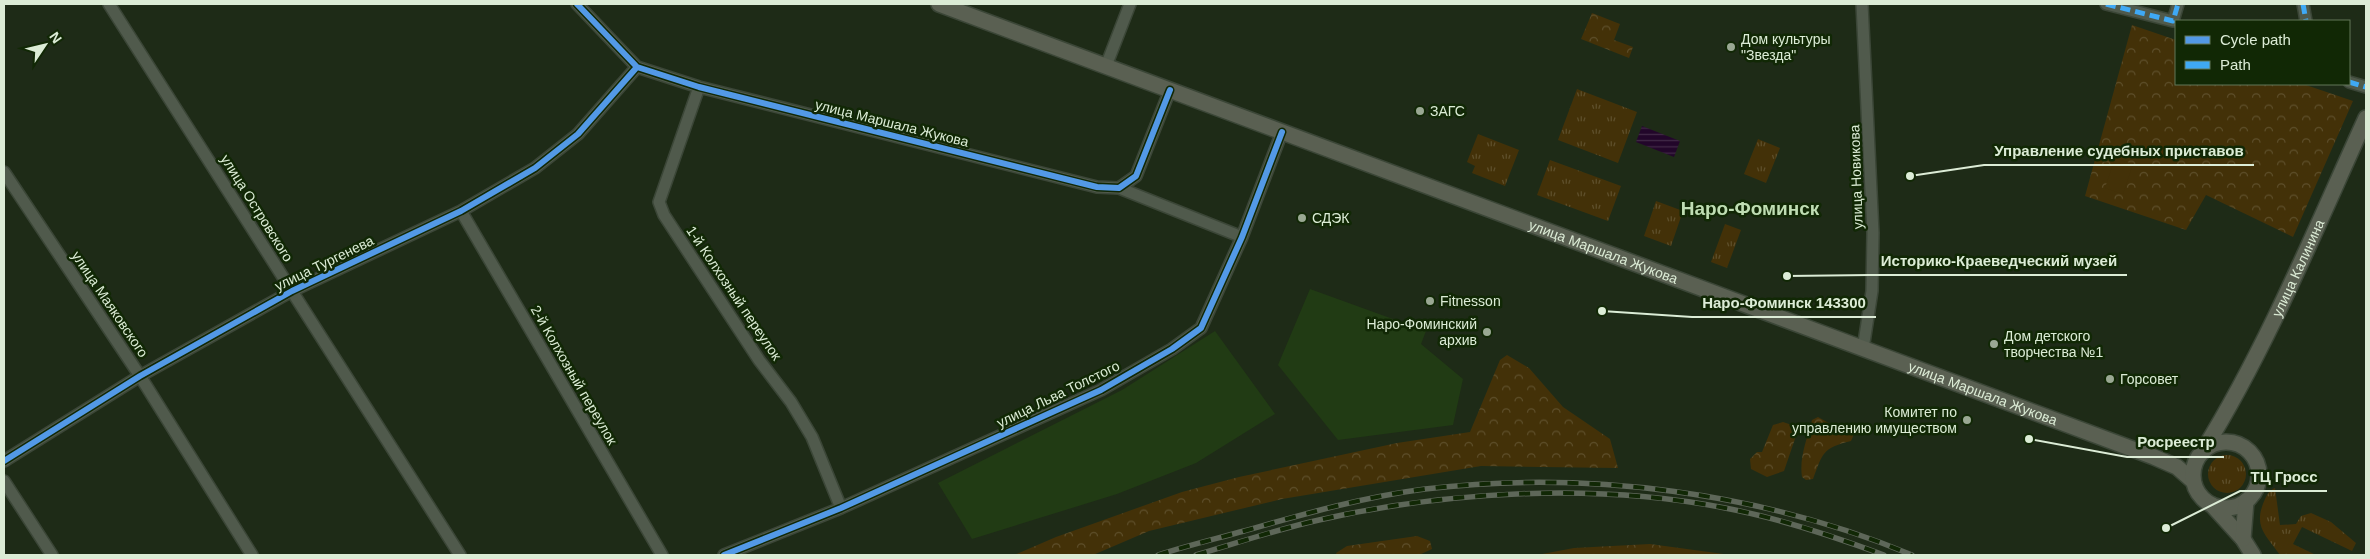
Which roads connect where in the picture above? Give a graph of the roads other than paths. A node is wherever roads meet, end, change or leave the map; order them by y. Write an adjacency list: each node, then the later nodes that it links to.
1 (109, 4): 22 (street, улица Островского)
2 (576, 4): 11 (street, улица Маршала Жукова)
3 (939, 4): 10 (main road, улица Маршала Жукова)
4 (1130, 4): 10 (street)
5 (1862, 4): 23 (street, улица Новикова)
6 (2106, 4): 7 (street)
7 (2178, 4)
8 (2303, 4): 9 (street)
9 (2306, 20)
10 (1106, 66): 15 (main road, улица Маршала Жукова)
11 (637, 67): 13 (street, улица Маршала Жукова); 20 (street, улица Тургенева)
12 (2350, 82): 14 (street)
13 (699, 87): 19 (street, улица Маршала Жукова); 34 (street, 1-й Колхозный переулок)
14 (2366, 87)
15 (1170, 90): 17 (main road, улица Маршала Жукова); 19 (street)
16 (2366, 118): 25 (main road, улица Калинина)
17 (1282, 132): 21 (street, улица Льва Толстого); 23 (main road, улица Маршала Жукова)
18 (4, 172): 24 (street, улица Маяковского)
19 (1119, 188): 21 (street, улица Маршала Жукова)
20 (461, 211): 22 (street, улица Тургенева); 39 (street, 2-й Колхозный переулок)
21 (1242, 238): 34 (street, улица Льва Толстого)
22 (292, 291): 24 (street, улица Тургенева); 38 (street, улица Островского)
23 (1863, 349): 29 (main road, улица Маршала Жукова)
24 (140, 376): 28 (street, улица Тургенева); 37 (street, улица Маяковского)
25 (2224, 417): 26 (main road); 27 (main road, улица Калинина)
26 (2234, 443): 27 (main road); 32 (main road)
27 (2202, 451): 29 (main road); 31 (main road)
28 (4, 461)
29 (2177, 467): 31 (main road, улица Маршала Жукова)
30 (4, 481): 36 (street)
31 (2193, 481): 33 (main road)
32 (2246, 501): 33 (main road); 35 (main road)
33 (2212, 505): 35 (main road)
34 (841, 508): 40 (street, улица Льва Толстого)
35 (2243, 539): 41 (main road)
36 (52, 555)
37 (252, 555)
38 (460, 555)
39 (662, 555)
40 (724, 555)
41 (2253, 555)

